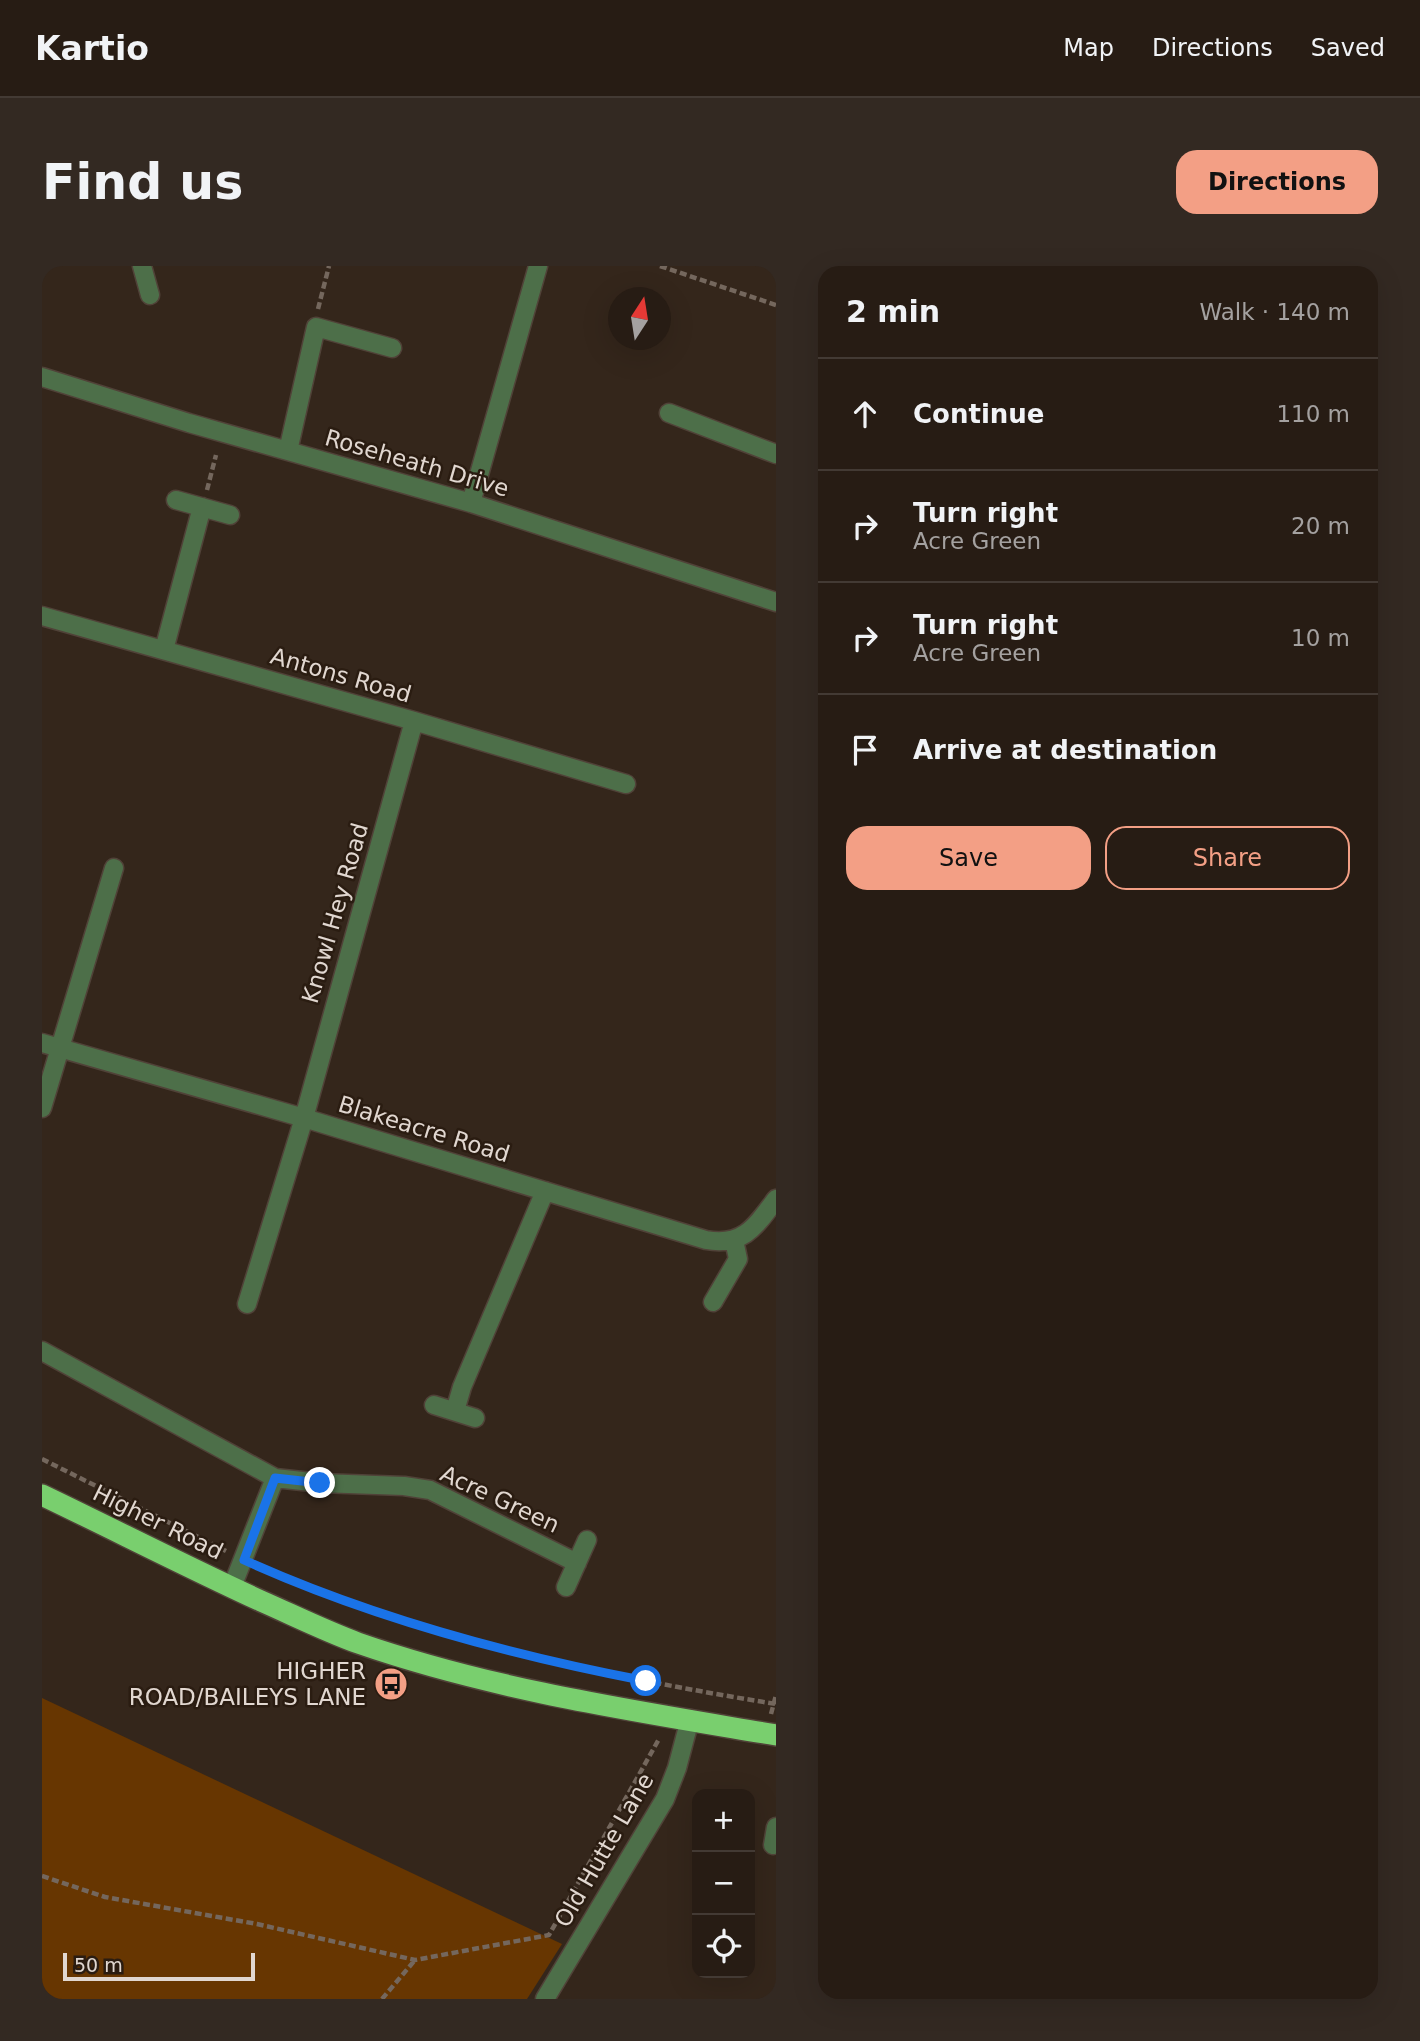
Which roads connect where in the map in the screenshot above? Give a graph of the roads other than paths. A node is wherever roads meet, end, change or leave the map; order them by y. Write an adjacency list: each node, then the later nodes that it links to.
1 (142, 266): 3 (street)
2 (538, 266): 10 (street)
3 (150, 295)
4 (391, 348): 7 (street)
5 (42, 377): 7 (street, Roseheath Drive)
6 (668, 413): 8 (street)
7 (288, 451): 10 (street, Roseheath Drive)
8 (776, 454)
9 (176, 500): 11 (street)
10 (471, 503): 13 (street, Roseheath Drive)
11 (202, 507): 12 (street); 15 (street)
12 (229, 515)
13 (776, 602)
14 (42, 616): 15 (street, Antons Road)
15 (164, 650): 16 (street, Antons Road)
16 (414, 721): 17 (street, Antons Road); 21 (street, Knowl Hey Road)
17 (626, 784)
18 (114, 868): 19 (street)
19 (51, 1045): 20 (street); 21 (street, Blakeacre Road)
20 (42, 1108)
21 (303, 1118): 22 (street, Blakeacre Road); 26 (street, Knowl Hey Road)
22 (545, 1191): 24 (street, Blakeacre Road); 29 (street)
23 (776, 1199): 24 (street)
24 (734, 1240): 25 (street)
25 (713, 1302)
26 (247, 1304)
27 (42, 1351): 31 (street, Acre Green)
28 (434, 1405): 29 (street)
29 (455, 1411): 30 (street)
30 (475, 1418)
31 (275, 1478): 34 (street, Acre Green); 35 (street)
32 (42, 1495): 35 (highway, Higher Road)
33 (587, 1540): 34 (street)
34 (577, 1563): 36 (street)
35 (232, 1587): 37 (highway, Higher Road)
36 (566, 1587)
37 (680, 1718): 38 (highway, Higher Road); 41 (street, Old Hutte Lane)
38 (776, 1735)
39 (776, 1827): 40 (street)
40 (773, 1845)
41 (545, 1999)

